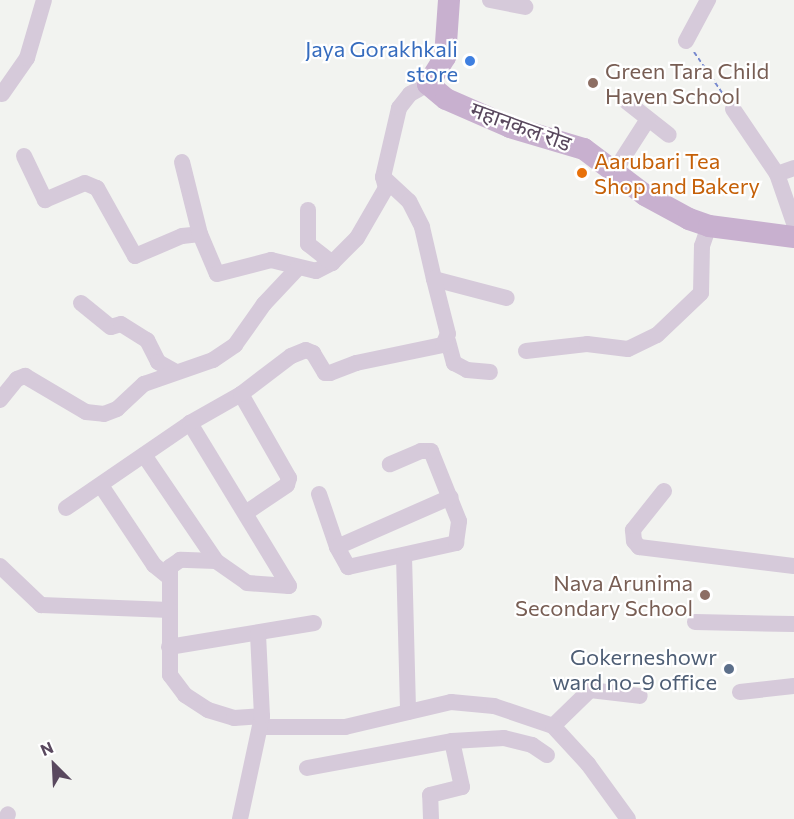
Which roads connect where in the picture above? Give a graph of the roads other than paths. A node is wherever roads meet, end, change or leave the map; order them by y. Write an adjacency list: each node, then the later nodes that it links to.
1 (44, 0): 8 (street)
2 (449, 0): 7 (main road)
3 (490, 0): 5 (street)
4 (708, 0): 6 (street)
5 (525, 8)
6 (686, 41)
7 (428, 84): 16 (main road, महानकल रोड); 18 (street)
8 (2, 94)
9 (627, 102): 11 (street)
10 (733, 109): 17 (street)
11 (648, 119): 12 (street); 16 (street)
12 (669, 135)
13 (24, 156): 22 (street)
14 (182, 162): 22 (street)
15 (794, 168): 17 (street)
16 (614, 172): 21 (main road, महानकल रोड)
17 (777, 174): 20 (street)
18 (383, 177): 24 (street); 26 (street)
19 (308, 210): 24 (street)
20 (794, 223)
21 (709, 226): 23 (main road, महानकल रोड); 30 (street)
22 (200, 234): 25 (street)
23 (794, 237)
24 (332, 263): 25 (street)
25 (297, 269): 31 (street)
26 (434, 279): 27 (street); 29 (street)
27 (507, 298)
28 (81, 303): 31 (street)
29 (448, 341): 32 (street); 33 (street)
30 (526, 351)
31 (176, 372): 34 (street)
32 (490, 372)
33 (241, 394): 35 (street); 43 (street)
34 (0, 400)
35 (190, 423): 36 (street); 43 (street)
36 (144, 455): 38 (street); 46 (street)
37 (390, 464): 41 (street)
38 (102, 487): 42 (street); 49 (street)
39 (664, 491): 48 (street)
40 (319, 494): 44 (street)
41 (451, 497): 44 (street); 45 (street)
42 (66, 508)
43 (247, 512): 46 (street)
44 (337, 547): 45 (street)
45 (404, 556): 59 (street)
46 (216, 561): 49 (street)
47 (0, 566): 50 (street)
48 (794, 566)
49 (169, 578): 50 (street)
50 (170, 610): 55 (street)
51 (314, 622): 54 (street)
52 (695, 622): 53 (street)
53 (794, 624)
54 (258, 633): 55 (street); 60 (street)
55 (169, 647): 60 (street)
56 (794, 686): 57 (street)
57 (740, 692)
58 (640, 696): 61 (street)
59 (408, 712): 60 (street); 61 (street)
60 (261, 721): 65 (street)
61 (553, 726): 67 (street)
62 (452, 741): 63 (street); 64 (street); 66 (street)
63 (547, 755)
64 (307, 768)
65 (240, 819)
66 (430, 819)
67 (628, 819)

